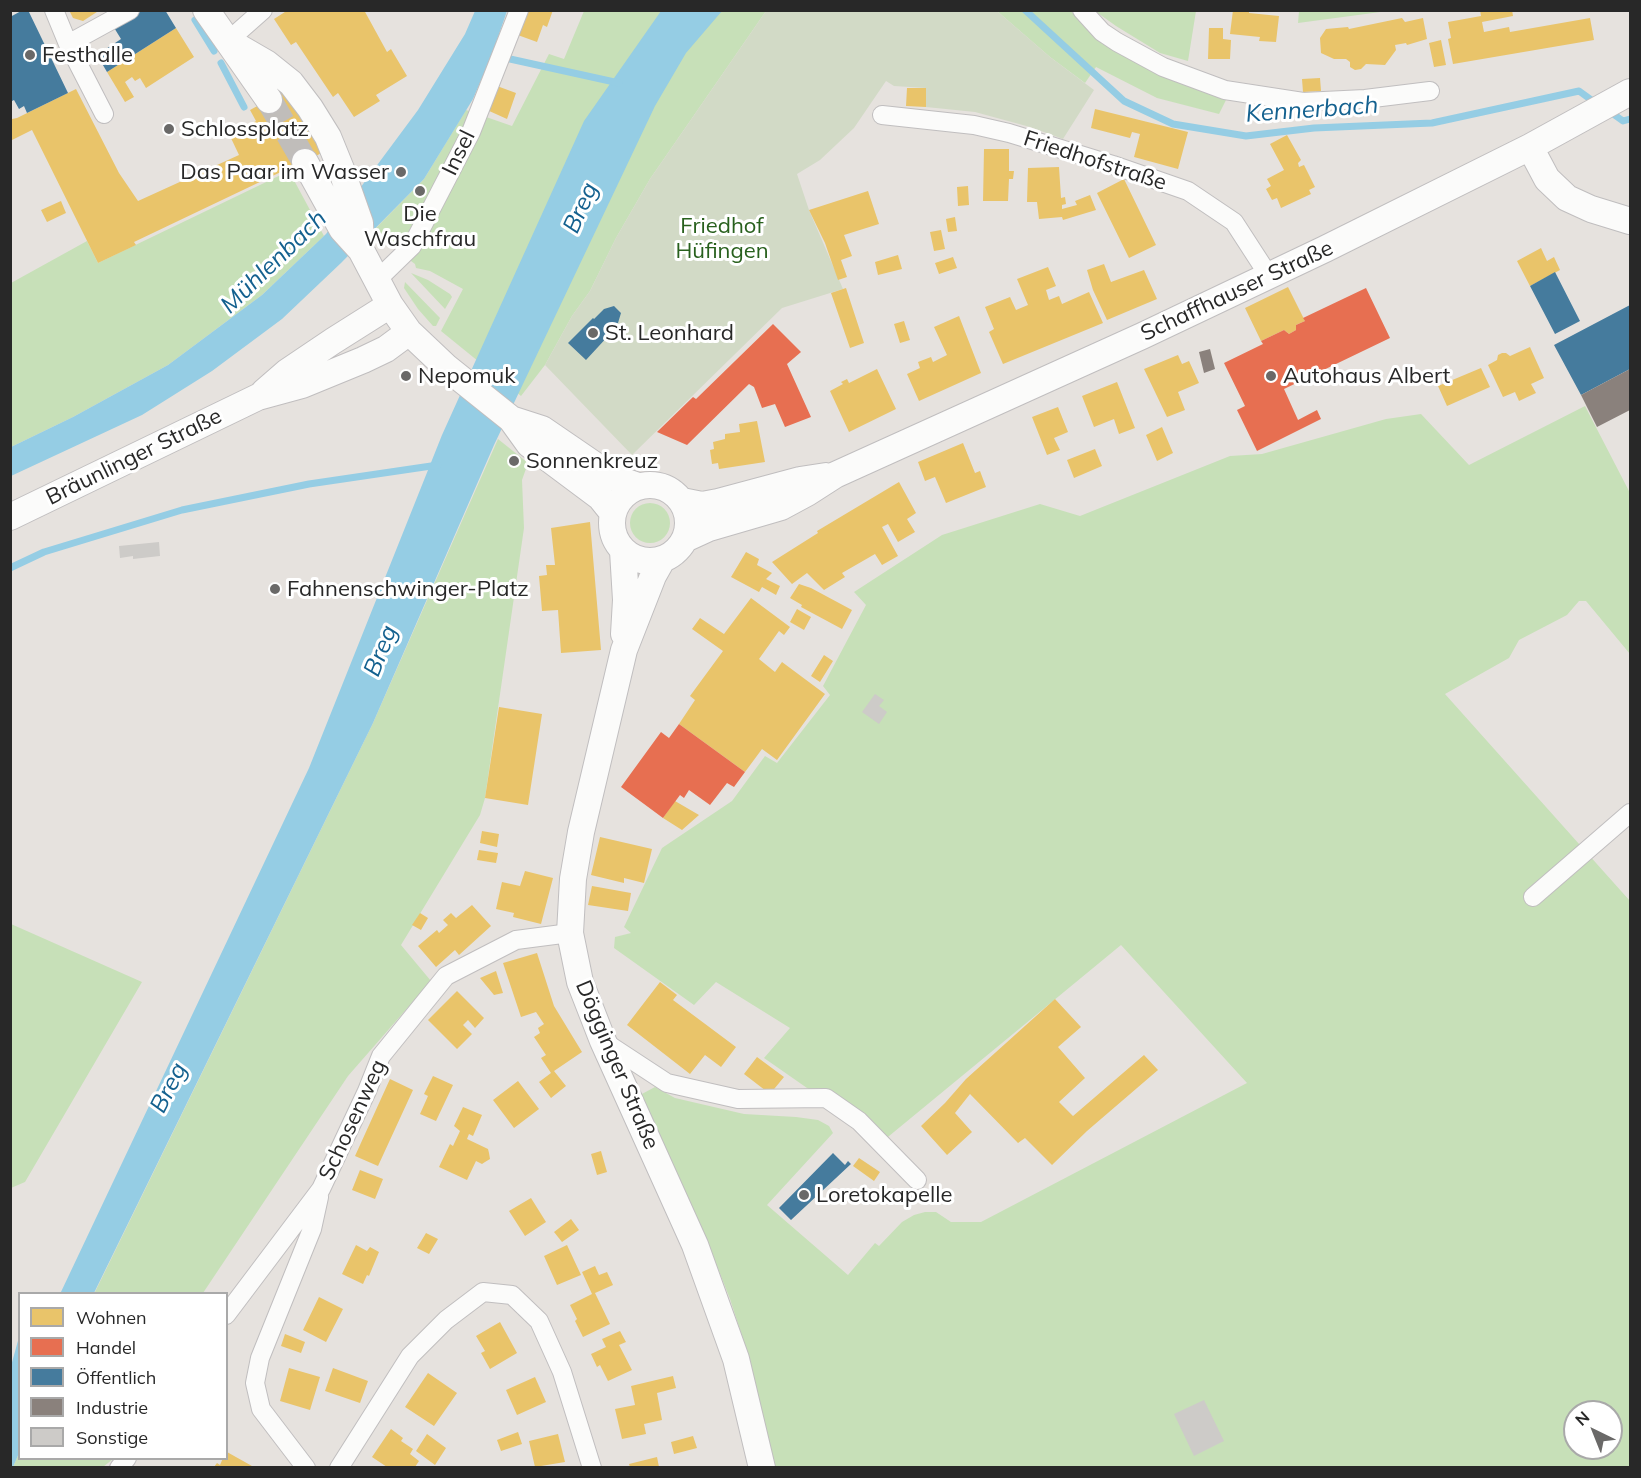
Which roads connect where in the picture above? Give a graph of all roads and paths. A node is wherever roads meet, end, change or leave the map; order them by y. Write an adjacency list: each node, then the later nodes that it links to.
1 (54, 10): 8 (street)
2 (130, 10): 8 (street)
3 (206, 10): 7 (main road)
4 (263, 10): 7 (street)
5 (519, 10): 17 (street, Insel)
6 (1082, 10): 9 (street)
7 (228, 41): 11 (main road); 17 (main road)
8 (68, 44): 12 (street)
9 (1430, 91)
10 (1626, 94): 14 (main road, Schaffhauser Straße)
11 (268, 100)
12 (105, 114)
13 (882, 115): 18 (street, Friedhofstraße)
14 (1530, 147): 16 (main road); 18 (main road, Schaffhauser Straße)
15 (305, 162): 17 (main road)
16 (1630, 221)
17 (368, 264): 19 (main road)
18 (1269, 276): 23 (main road, Schaffhauser Straße)
19 (390, 305): 20 (main road); 21 (main road, Bräunlinger Straße)
20 (409, 332): 21 (main road, Bräunlinger Straße); 22 (main road)
21 (258, 397): 27 (main road, Bräunlinger Straße)
22 (511, 419): 24 (main road); 26 (main road)
23 (835, 475): 25 (main road, Schaffhauser Straße); 28 (main road, Schaffhauser Straße)
24 (638, 486): 25 (main road); 26 (main road)
25 (682, 501): 28 (main road)
26 (612, 512): 29 (main road)
27 (10, 517)
28 (685, 539): 30 (main road)
29 (623, 550): 30 (main road); 31 (main road, Dögginger Straße)
30 (662, 560): 31 (main road, Dögginger Straße)
31 (624, 650): 34 (main road, Dögginger Straße)
32 (1630, 813): 33 (street)
33 (1533, 897)
34 (570, 933): 35 (main road, Dögginger Straße); 37 (street, Schosenweg)
35 (603, 1041): 36 (street); 42 (main road, Dögginger Straße)
36 (917, 1180)
37 (321, 1189): 38 (street, Schosenweg); 39 (street)
38 (228, 1313)
39 (306, 1467)
40 (339, 1467): 41 (street)
41 (592, 1467)
42 (762, 1467)

